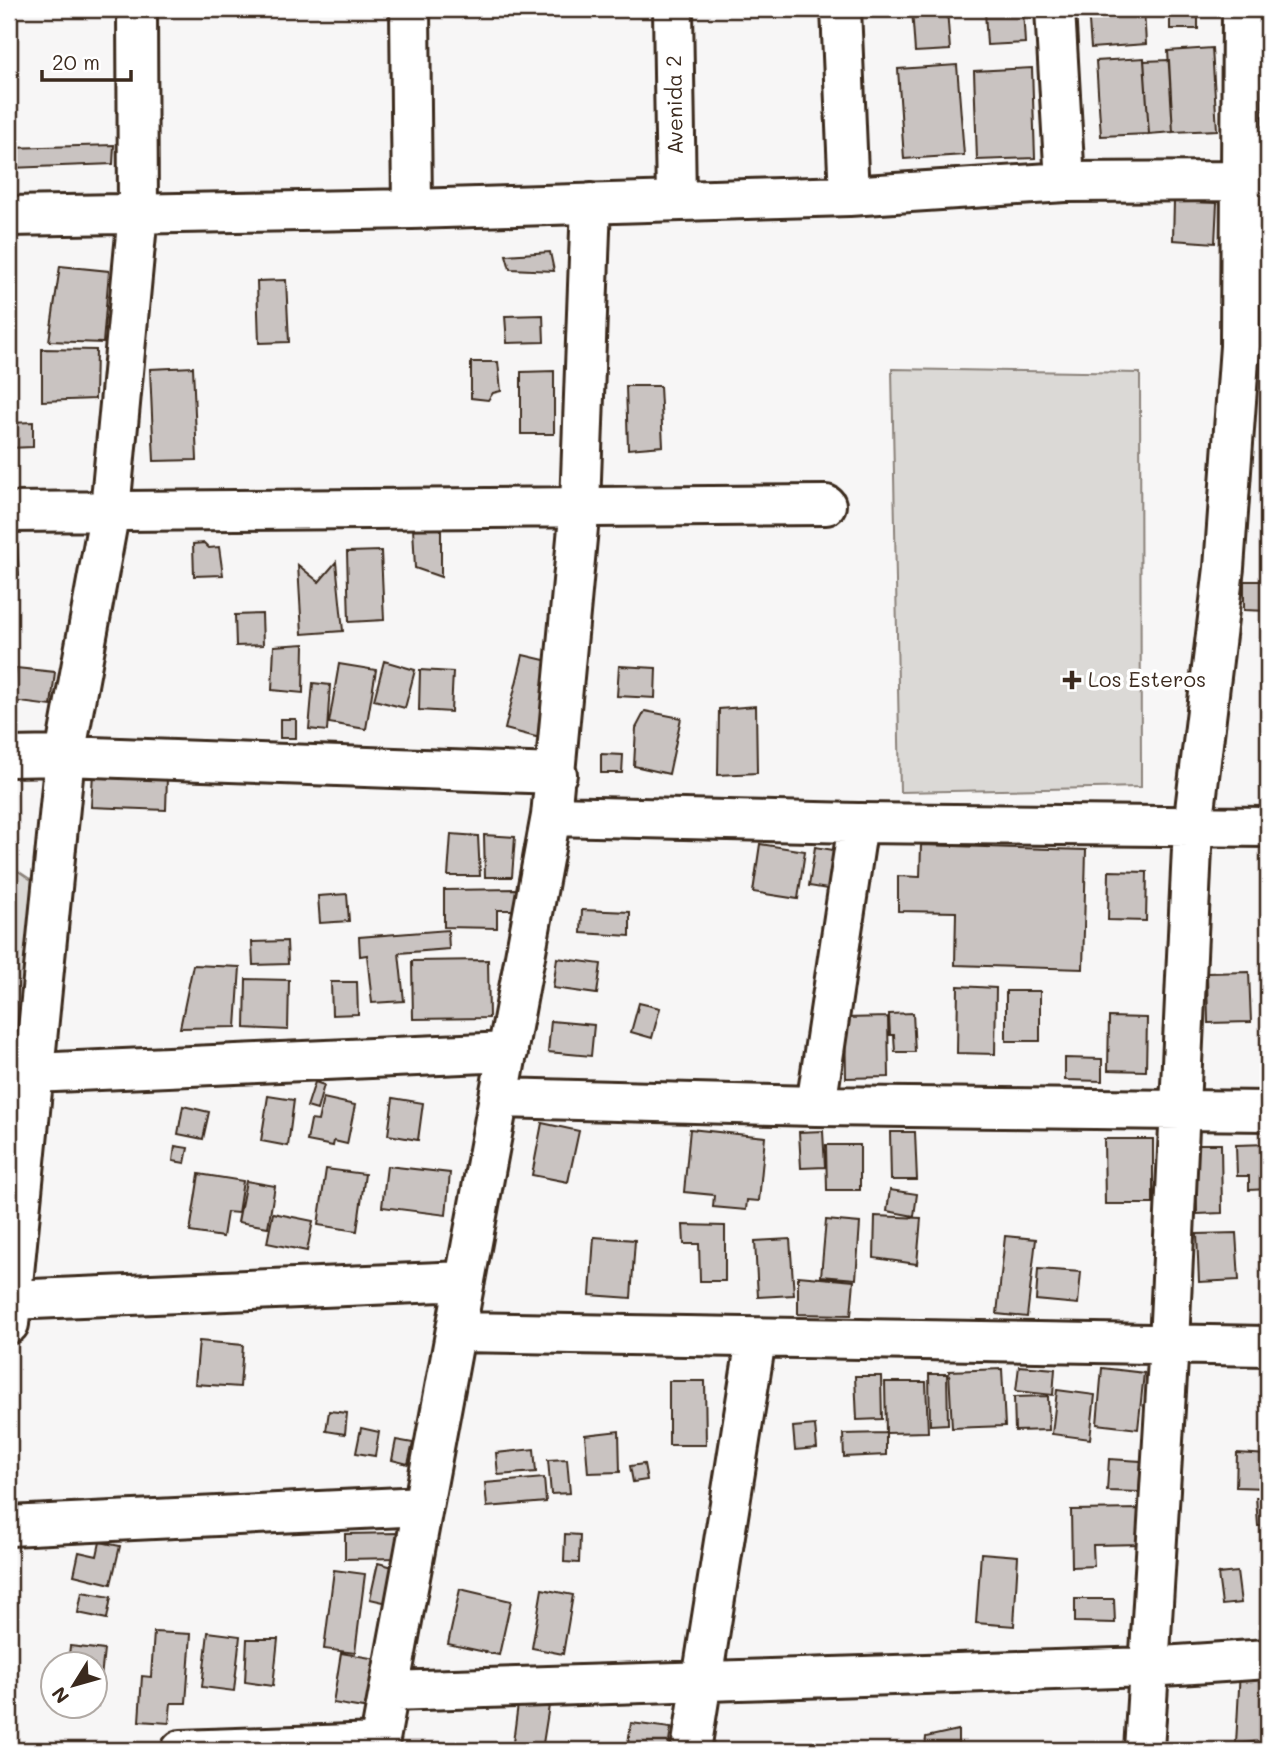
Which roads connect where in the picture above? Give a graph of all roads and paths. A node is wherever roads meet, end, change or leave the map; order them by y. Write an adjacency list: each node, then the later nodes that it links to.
1 (137, 9): 13 (street)
2 (410, 9): 12 (street)
3 (673, 9): 10 (street, Avenida 2)
4 (841, 9): 8 (street)
5 (1055, 9): 7 (street)
6 (1242, 9): 9 (street)
7 (1065, 182): 8 (street); 9 (street)
8 (849, 196): 10 (street)
9 (1250, 200): 15 (street)
10 (676, 201): 11 (street)
11 (591, 204): 12 (street); 17 (street)
12 (412, 209): 13 (street)
13 (138, 213): 14 (street); 18 (street)
14 (9, 216)
15 (1254, 346): 25 (street)
16 (826, 505): 17 (street)
17 (580, 506): 18 (street); 22 (street)
18 (110, 510): 19 (street); 20 (street)
19 (9, 512)
20 (65, 756): 21 (street); 22 (street); 28 (street)
21 (9, 757)
22 (557, 774): 23 (street)
23 (551, 816): 24 (street); 27 (street)
24 (858, 823): 25 (street); 30 (street)
25 (1193, 827): 26 (street); 31 (street)
26 (1268, 827)
27 (508, 1052): 28 (street); 29 (street)
28 (22, 1074): 34 (street)
29 (499, 1098): 30 (street); 33 (street)
30 (816, 1106): 31 (street)
31 (1180, 1110): 32 (street); 37 (street)
32 (1268, 1111)
33 (465, 1281): 34 (street); 35 (street)
34 (10, 1308)
35 (456, 1332): 36 (street); 39 (street)
36 (756, 1339): 37 (street); 43 (street)
37 (1169, 1343): 38 (street); 42 (street)
38 (1268, 1346)
39 (423, 1506): 40 (street); 44 (street)
40 (9, 1526)
41 (1268, 1659): 42 (street)
42 (1147, 1667): 43 (street); 48 (street)
43 (701, 1680): 44 (street); 47 (street)
44 (389, 1691): 45 (street)
45 (379, 1746): 46 (street)
46 (181, 1750)
47 (691, 1750)
48 (1143, 1750)

